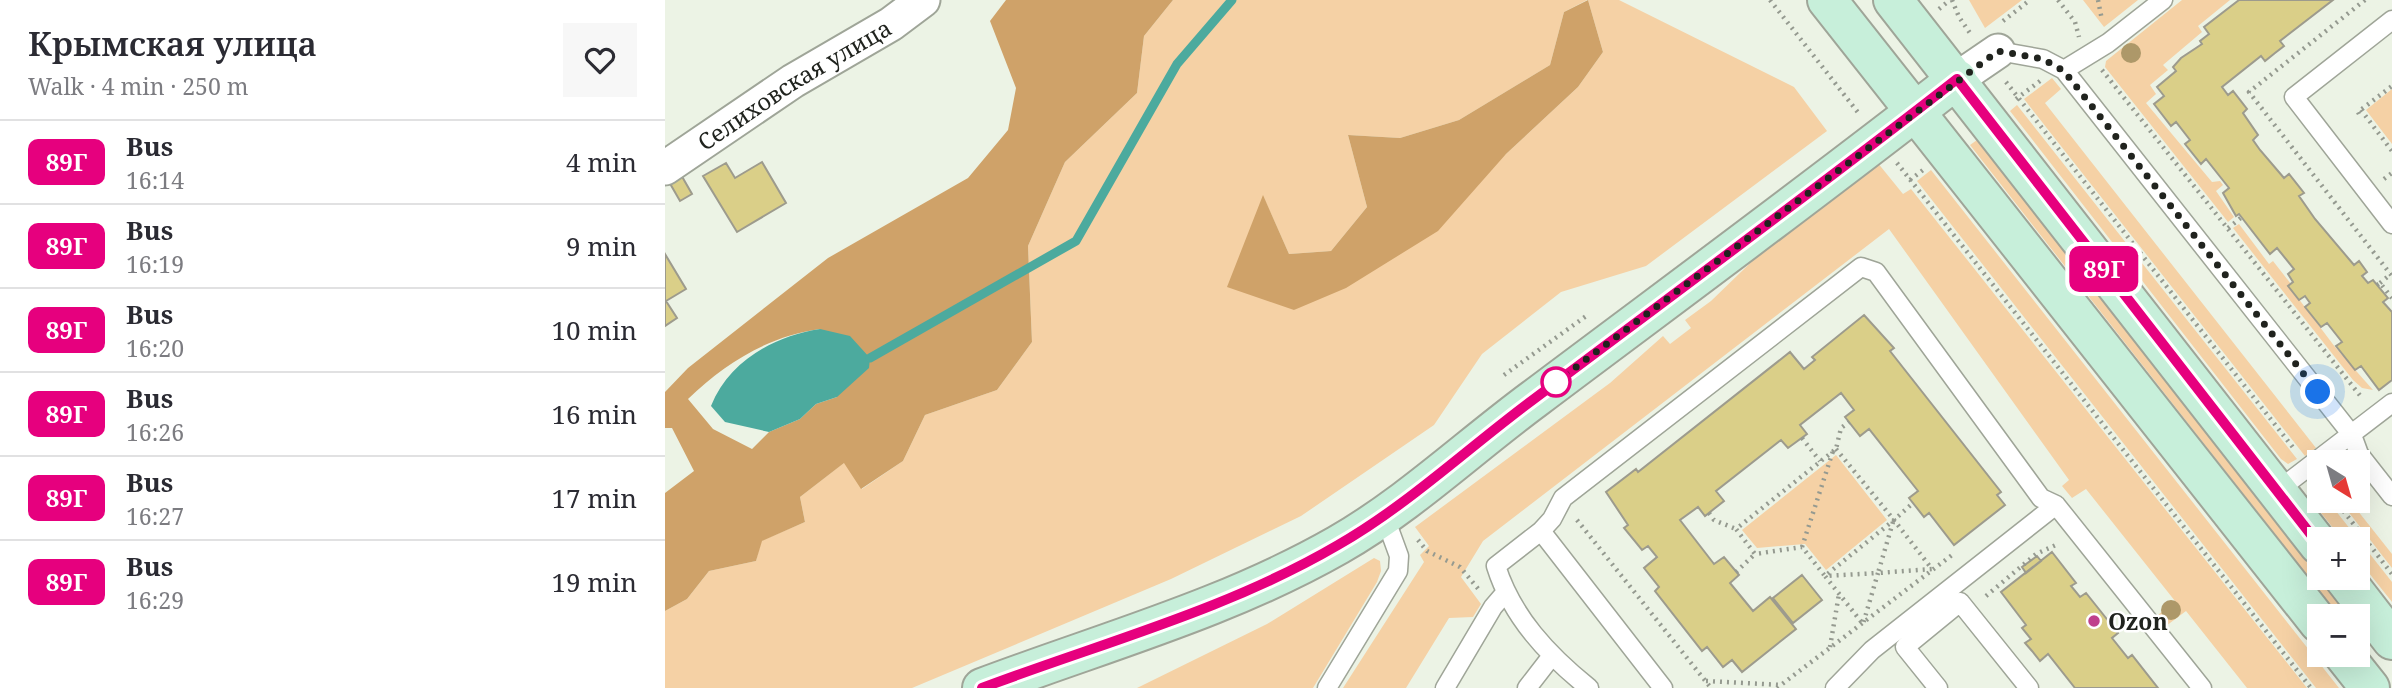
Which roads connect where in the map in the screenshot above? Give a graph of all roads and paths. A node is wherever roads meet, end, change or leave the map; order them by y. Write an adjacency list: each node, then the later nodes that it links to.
1 (923, 0): 18 (street, Селиховская улица)
2 (1770, 0): 16 (path)
3 (1827, 0): 15 (main road)
4 (1893, 0): 13 (main road)
5 (1952, 0): 10 (path)
6 (2058, 0): 9 (path)
7 (2163, 0): 12 (lane)
8 (2392, 20): 20 (lane)
9 (2075, 22)
10 (1993, 55): 12 (lane); 13 (street); 32 (path)
11 (2102, 58): 21 (path)
12 (2064, 71): 27 (lane)
13 (1957, 79): 15 (main road); 34 (main road)
14 (2392, 86): 17 (path)
15 (1916, 111): 16 (main road); 59 (main road)
16 (1879, 138): 41 (main road); 78 (path)
17 (2392, 151)
18 (665, 168)
19 (2242, 217): 21 (path)
20 (2392, 224)
21 (2228, 228): 25 (path)
22 (2391, 274): 23 (path)
23 (2392, 298)
24 (2392, 403): 25 (lane)
25 (2376, 416): 27 (lane)
26 (1849, 422): 29 (path)
27 (2352, 435): 30 (lane); 35 (lane)
28 (1802, 438): 31 (path)
29 (1835, 450): 31 (path); 42 (path); 46 (path)
30 (2332, 450)
31 (1820, 461): 43 (path)
32 (2307, 464)
33 (2307, 468): 34 (lane)
34 (2277, 491): 44 (main road)
35 (2392, 496)
36 (1913, 503): 42 (path)
37 (2056, 505): 45 (lane); 74 (lane); 77 (lane)
38 (1709, 513): 43 (path)
39 (2345, 513): 53 (path)
40 (1573, 514): 65 (path)
41 (1384, 515): 67 (main road); 68 (lane)
42 (1894, 520): 50 (path); 52 (path); 54 (path)
43 (1736, 529): 49 (path)
44 (2307, 530)
45 (1541, 531): 56 (lane); 72 (lane)
46 (1802, 547): 49 (path); 54 (path)
47 (2068, 548): 58 (path)
48 (1958, 551): 50 (path)
49 (1755, 554): 51 (path)
50 (1932, 569): 52 (path); 60 (path)
51 (1735, 572)
52 (1878, 573): 54 (path); 60 (path)
53 (2392, 574)
54 (1825, 576): 57 (path)
55 (2353, 590): 61 (main road)
56 (1505, 593): 63 (lane); 69 (lane)
57 (1839, 593): 60 (path); 62 (path)
58 (1986, 596)
59 (2307, 608)
60 (1863, 624): 62 (path)
61 (2392, 639)
62 (1830, 648): 66 (path)
63 (1551, 657): 70 (lane); 71 (lane)
64 (2353, 667): 79 (main road)
65 (1705, 681): 66 (path); 73 (path)
66 (1779, 686)
67 (982, 688)
68 (1327, 688)
69 (1445, 688)
70 (1527, 688)
71 (1589, 688)
72 (1663, 688)
73 (1711, 688)
74 (1835, 688)
75 (1938, 688): 76 (lane)
76 (2029, 688)
77 (2202, 688)
78 (2311, 688)
79 (2369, 688)

